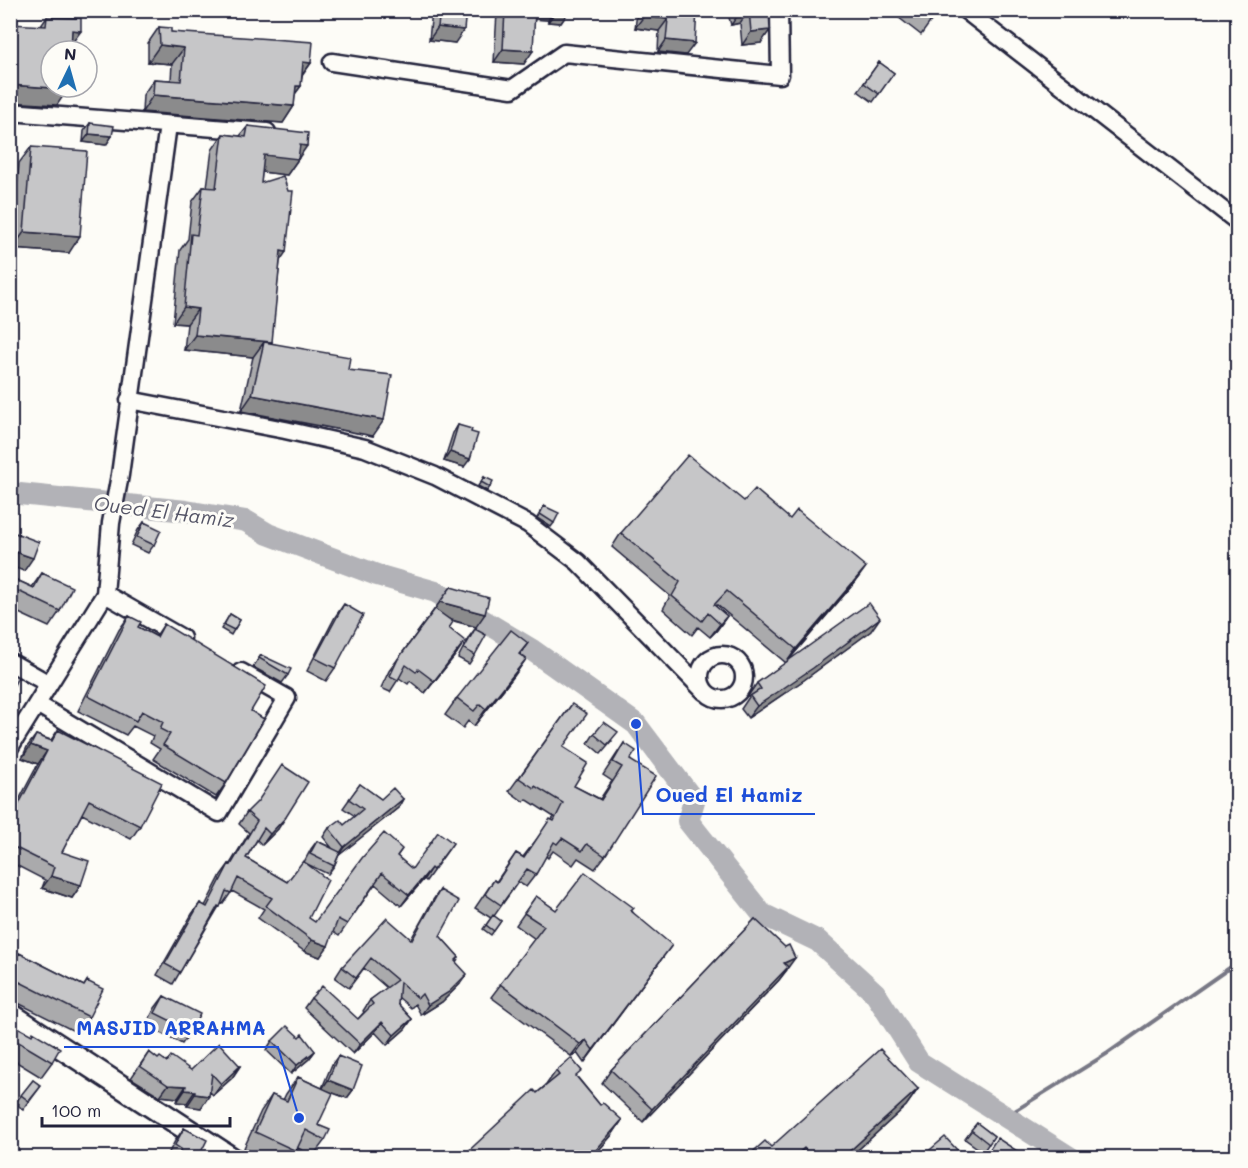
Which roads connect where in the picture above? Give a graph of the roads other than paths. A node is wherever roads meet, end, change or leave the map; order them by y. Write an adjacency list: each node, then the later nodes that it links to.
1 (779, 10): 3 (street)
2 (965, 10): 7 (street)
3 (332, 62)
4 (10, 112): 5 (street)
5 (168, 125): 6 (street); 8 (street)
6 (281, 133)
7 (1238, 222)
8 (129, 400): 9 (street); 14 (street)
9 (105, 594): 10 (street); 13 (street)
10 (196, 646)
11 (10, 662): 13 (street)
12 (226, 663): 15 (street)
13 (49, 684): 15 (street)
14 (705, 692)
15 (37, 704): 16 (street)
16 (10, 747)
17 (10, 1014): 18 (main road)
18 (208, 1152): 19 (main road)
19 (231, 1158)

